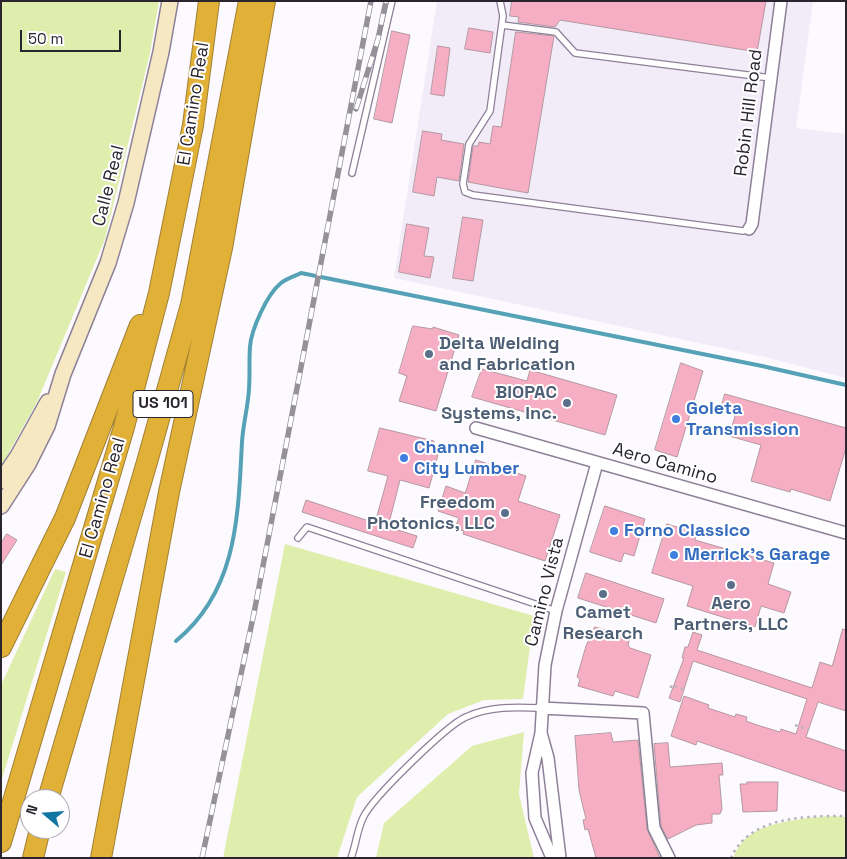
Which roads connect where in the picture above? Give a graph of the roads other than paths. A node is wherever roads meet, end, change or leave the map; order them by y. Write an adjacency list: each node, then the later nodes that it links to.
1 (170, 1): 13 (main road, Calle Real)
2 (209, 1): 12 (highway, El Camino Real / US 101)
3 (249, 1): 24 (highway, El Camino Real / US 101)
4 (265, 1): 28 (highway)
5 (392, 1): 10 (lane)
6 (500, 1): 8 (lane)
7 (781, 1): 9 (street, Robin Hill Road)
8 (502, 24): 9 (lane); 11 (lane)
9 (771, 78): 11 (street, Robin Hill Road)
10 (352, 173)
11 (749, 229)
12 (159, 294): 21 (highway); 26 (highway, El Camino Real / US 101)
13 (63, 374): 16 (main road, Calle Real); 17 (main road, Calle Real)
14 (476, 428): 15 (street, Aero Camino)
15 (597, 463): 18 (street, Aero Camino); 20 (street, Camino Vista)
16 (1, 481)
17 (1, 506)
18 (846, 533)
19 (298, 538): 20 (lane)
20 (556, 611): 22 (street, Camino Vista)
21 (1, 647)
22 (541, 708): 23 (street, Camino Vista); 29 (lane); 32 (street)
23 (540, 733): 30 (street, Camino Vista); 31 (street, Camino Vista)
24 (51, 789)
25 (38, 839): 27 (highway)
26 (1, 842)
27 (33, 858)
28 (101, 858)
29 (351, 858)
30 (552, 858)
31 (560, 858)
32 (670, 858)

